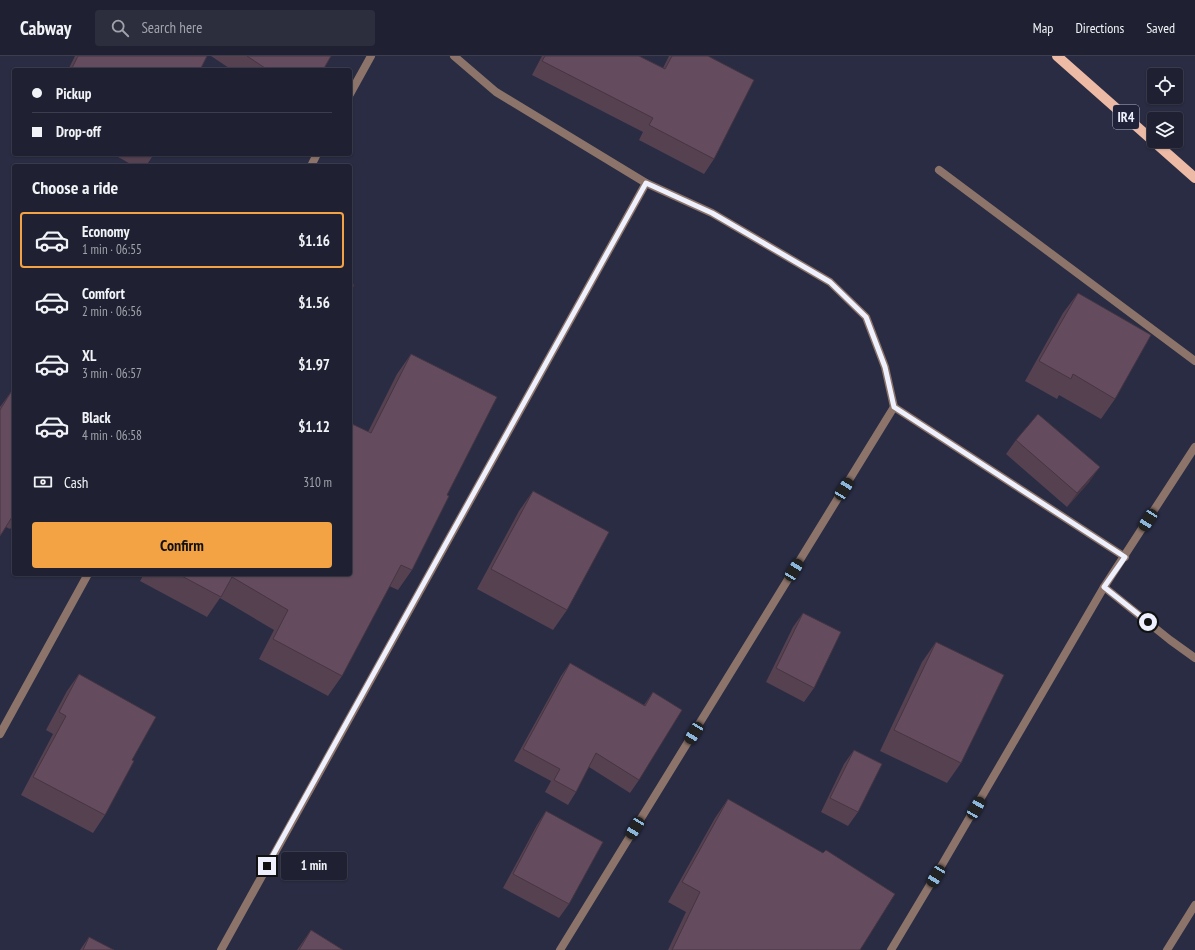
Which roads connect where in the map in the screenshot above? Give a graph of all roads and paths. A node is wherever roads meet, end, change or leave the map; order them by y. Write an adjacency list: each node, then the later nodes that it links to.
1 (371, 56): 4 (street)
2 (454, 56): 7 (street)
3 (1057, 56): 6 (main road, IR4)
4 (352, 90)
5 (939, 170): 8 (street)
6 (1195, 178)
7 (646, 183): 9 (street); 17 (street)
8 (1195, 361)
9 (894, 407): 11 (street); 18 (street)
10 (1195, 447): 11 (street)
11 (1125, 557): 13 (street)
12 (87, 576): 15 (street)
13 (1104, 587): 14 (street); 19 (street)
14 (1195, 658)
15 (0, 734)
16 (1195, 905): 20 (street)
17 (221, 950)
18 (560, 950)
19 (891, 950)
20 (1167, 950)

